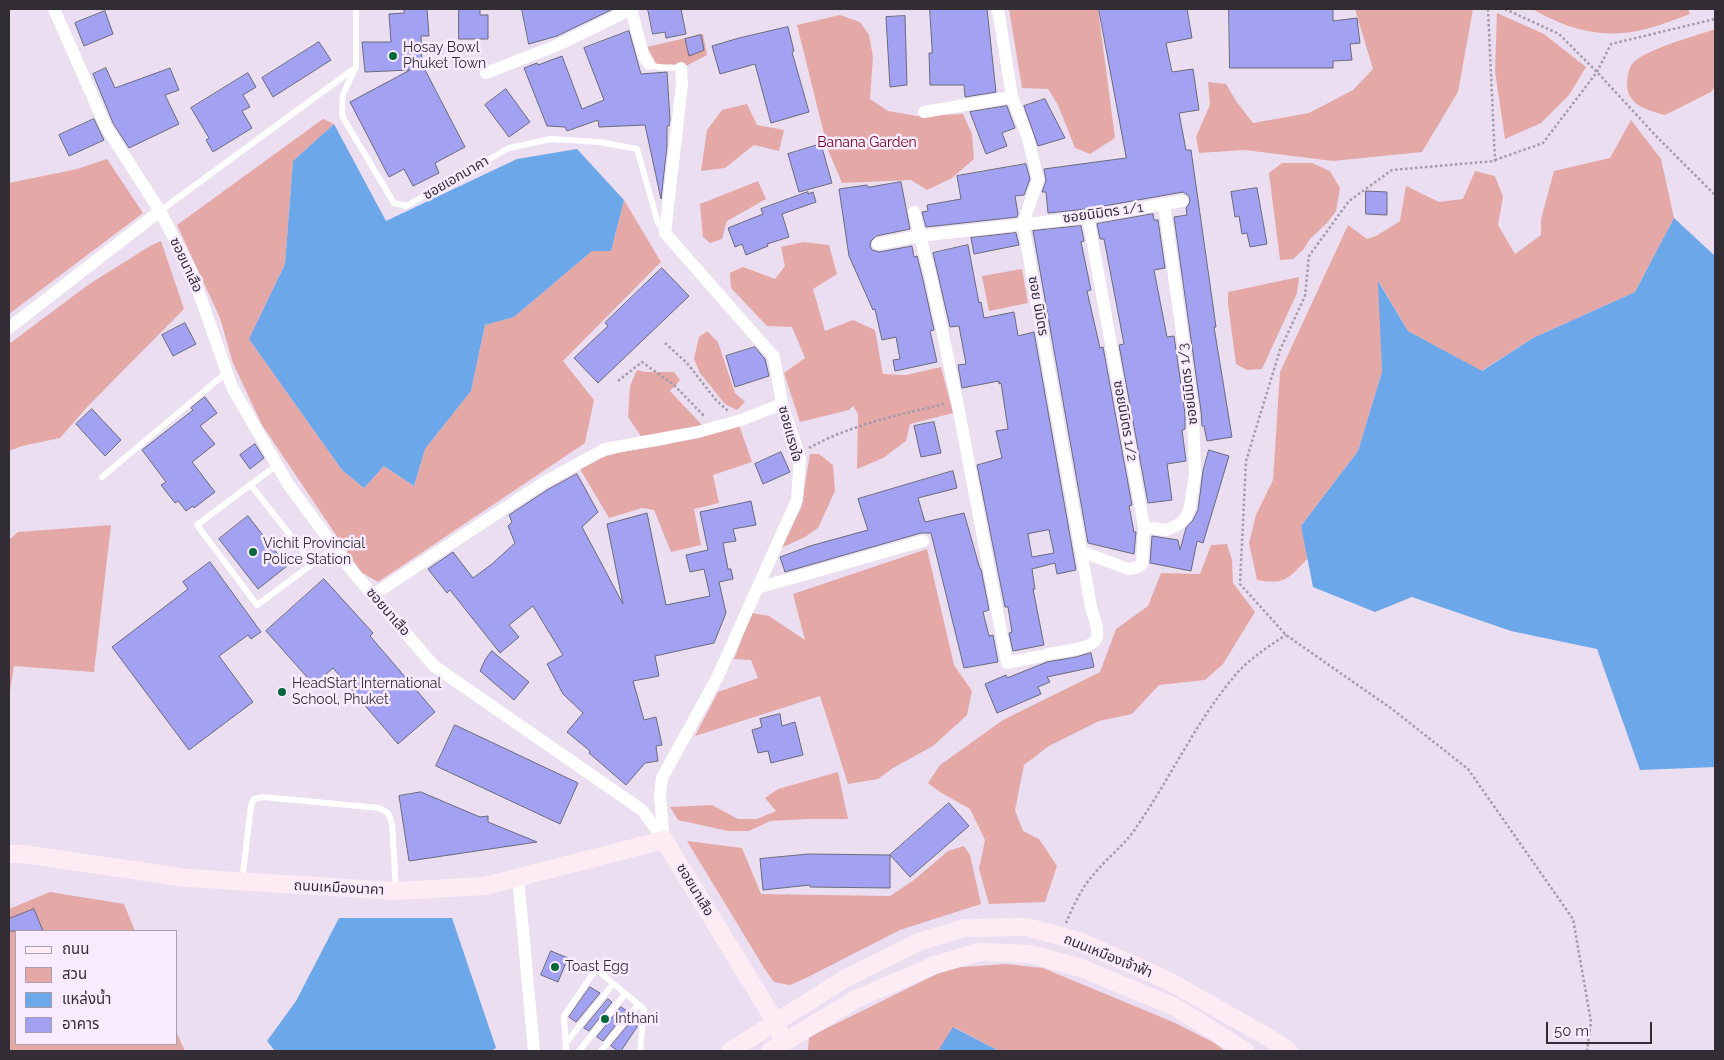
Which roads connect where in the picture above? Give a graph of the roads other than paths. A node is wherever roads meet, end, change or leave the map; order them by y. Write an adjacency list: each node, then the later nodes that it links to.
1 (54, 9): 13 (street, ซอยนาเสือ)
2 (356, 9): 6 (lane, ซอยเอกนาคา)
3 (631, 9): 5 (street); 8 (street)
4 (998, 9): 9 (street, ซอย นิมิตร)
5 (649, 64): 7 (lane)
6 (356, 67): 13 (lane); 17 (lane, ซอยเอกนาคา)
7 (682, 68): 17 (street)
8 (486, 73)
9 (1012, 97): 10 (street); 16 (street, ซอย นิมิตร)
10 (924, 112)
11 (1182, 201): 12 (street, ซอยนิมิตร 1/1)
12 (1164, 204): 15 (street, ซอยนิมิตร 1/1); 26 (street, ซอยนิมิตร 1/3)
13 (160, 211): 20 (street); 21 (street, ซอยนาเสือ)
14 (914, 212): 18 (street)
15 (1088, 217): 16 (street, ซอยนิมิตร 1/1); 26 (street, ซอยนิมิตร 1/2)
16 (1023, 224): 18 (street, ซอยนิมิตร 1/1); 29 (street, ซอย นิมิตร)
17 (665, 233): 22 (street, ซอยแรงใจ)
18 (919, 236): 19 (street, ซอยนิมิตร 1/1); 29 (street, ซอย นิมิตร)
19 (878, 244)
20 (9, 328)
21 (227, 372): 23 (street, ซอยนาเสือ); 24 (lane)
22 (782, 404): 31 (street, ซอยแรงใจ); 32 (street)
23 (276, 465): 25 (lane); 28 (street, ซอยนาเสือ)
24 (102, 477)
25 (250, 484): 30 (lane); 30 (lane)
26 (1144, 527): 29 (street, ซอยนิมิตร 1/2)
27 (923, 542): 31 (street)
28 (334, 548): 30 (lane); 32 (street, ซอยนาเสือ)
29 (1083, 552)
30 (312, 564)
31 (757, 588): 33 (street, ซอยแรงใจ)
32 (373, 595): 33 (street, ซอยนาเสือ)
33 (664, 840): 35 (street, ถนนเหมืองนาคา); 43 (street, ซอยนาเสือ)
34 (9, 854): 36 (street, ถนนเหมืองนาคา)
35 (518, 877): 37 (street, ถนนเหมืองนาคา); 46 (street)
36 (241, 882): 37 (street, ถนนเหมืองนาคา); 37 (lane)
37 (396, 891)
38 (846, 978): 41 (street); 43 (street, ถนนเหมืองเจ้าฟ้า); 53 (street, ถนนเหมืองเจ้าฟ้า)
39 (613, 984): 40 (lane); 44 (lane); 44 (lane)
40 (625, 994): 42 (lane); 48 (lane)
41 (856, 999): 45 (street, ถนนเหมืองเจ้าฟ้า); 52 (street, ถนนเหมืองเจ้าฟ้า)
42 (638, 1005): 49 (lane); 50 (lane)
43 (776, 1022): 45 (street, ซอยนาเสือ); 51 (street, ถนนเหมืองเจ้าฟ้า)
44 (566, 1044): 47 (lane)
45 (780, 1048)
46 (534, 1051)
47 (566, 1051)
48 (579, 1051)
49 (601, 1051)
50 (640, 1051)
51 (730, 1051)
52 (1245, 1051)
53 (1289, 1051)

